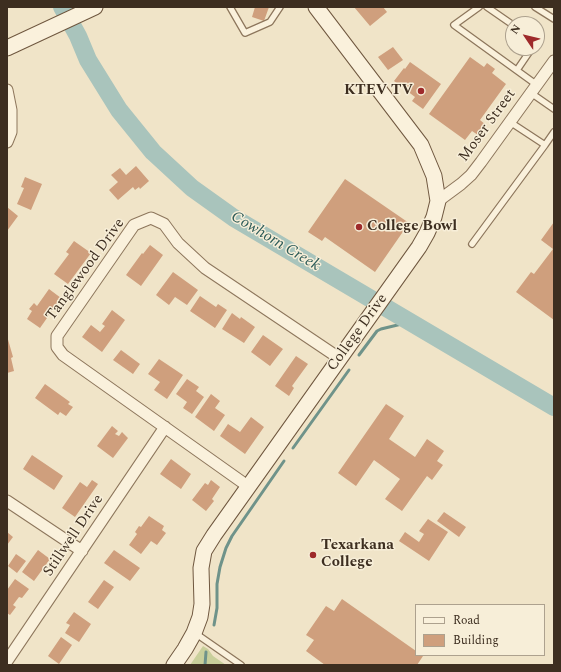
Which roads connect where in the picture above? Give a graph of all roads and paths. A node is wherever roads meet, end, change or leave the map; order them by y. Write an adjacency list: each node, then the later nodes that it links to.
1 (94, 7): 10 (street)
2 (230, 7): 3 (lane)
3 (280, 7)
4 (316, 7): 21 (street, College Drive)
5 (480, 7): 13 (lane)
6 (487, 7): 8 (lane)
7 (535, 7): 9 (lane)
8 (505, 19)
9 (554, 19)
10 (7, 48)
11 (527, 56): 13 (lane)
12 (553, 66): 14 (street, Moser Street)
13 (517, 70): 14 (lane)
14 (534, 89): 16 (lane); 17 (street, Moser Street)
15 (7, 90): 19 (street)
16 (554, 109)
17 (510, 122): 20 (lane); 21 (street, Moser Street)
18 (554, 132): 20 (lane)
19 (7, 142)
20 (545, 145): 22 (lane)
21 (438, 202): 23 (street, College Drive)
22 (472, 244)
23 (339, 358): 24 (street, Tanglewood Drive); 25 (street, College Drive)
24 (166, 427): 25 (street, Tanglewood Drive); 27 (street, Stillwell Drive)
25 (249, 487): 28 (street, College Drive)
26 (7, 501): 27 (street)
27 (82, 552): 29 (street, Stillwell Drive)
28 (194, 633): 30 (street, College Drive); 31 (lane)
29 (7, 662)
30 (174, 665)
31 (241, 665)

